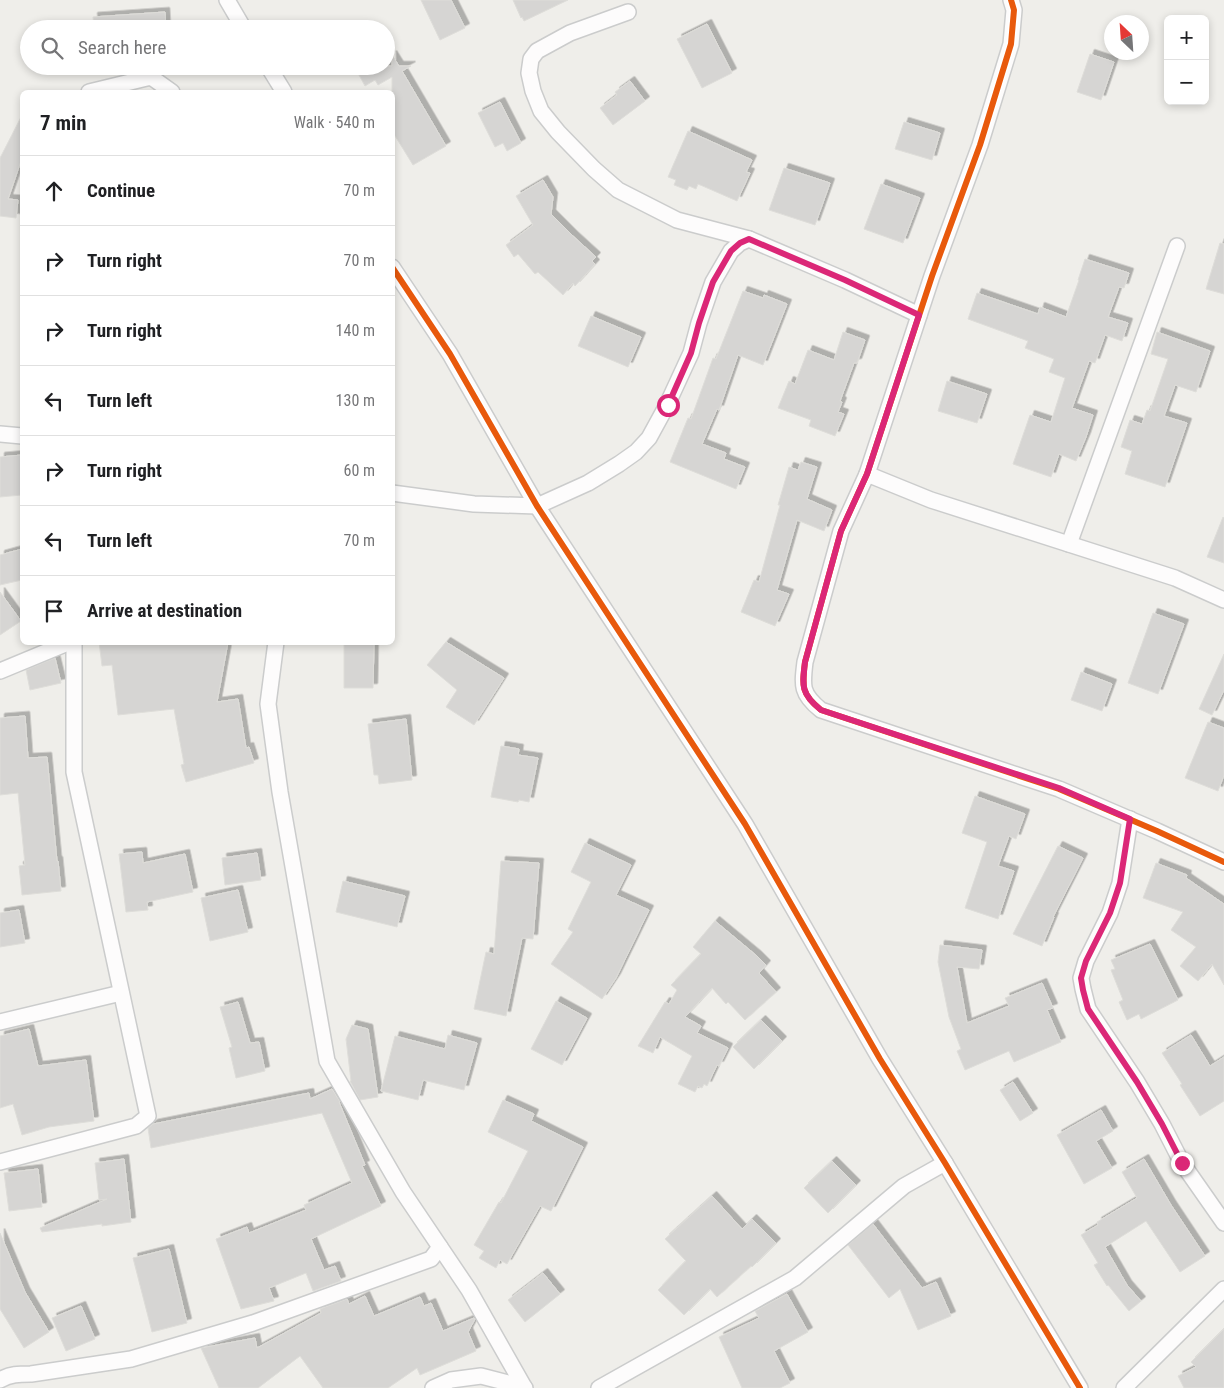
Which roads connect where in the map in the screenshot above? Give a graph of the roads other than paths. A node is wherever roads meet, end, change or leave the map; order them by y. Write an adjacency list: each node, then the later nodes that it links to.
1 (227, 0): 4 (street)
2 (1011, 0): 12 (street)
3 (628, 12): 9 (street)
4 (239, 20)
5 (274, 75): 8 (street)
6 (97, 90): 7 (street)
7 (169, 90)
8 (283, 90)
9 (749, 239): 12 (street); 17 (street)
10 (1177, 246): 18 (street)
11 (397, 280): 17 (street)
12 (919, 315): 15 (street)
13 (0, 434): 14 (street)
14 (20, 436)
15 (867, 474): 18 (street); 24 (street)
16 (395, 493): 17 (street)
17 (537, 506): 29 (street)
18 (1069, 544): 19 (street)
19 (1224, 600)
20 (64, 645): 23 (street)
21 (72, 645): 26 (street)
22 (276, 645): 31 (street)
23 (0, 670)
24 (1130, 819): 25 (street); 30 (street)
25 (1224, 862)
26 (121, 993): 27 (street); 28 (street)
27 (0, 1022)
28 (0, 1162)
29 (945, 1162): 36 (street); 37 (street)
30 (1224, 1223)
31 (440, 1247): 33 (street); 34 (street)
32 (1224, 1289): 38 (street)
33 (0, 1380)
34 (525, 1387): 35 (street)
35 (433, 1388)
36 (599, 1388)
37 (1080, 1388)
38 (1124, 1388)

